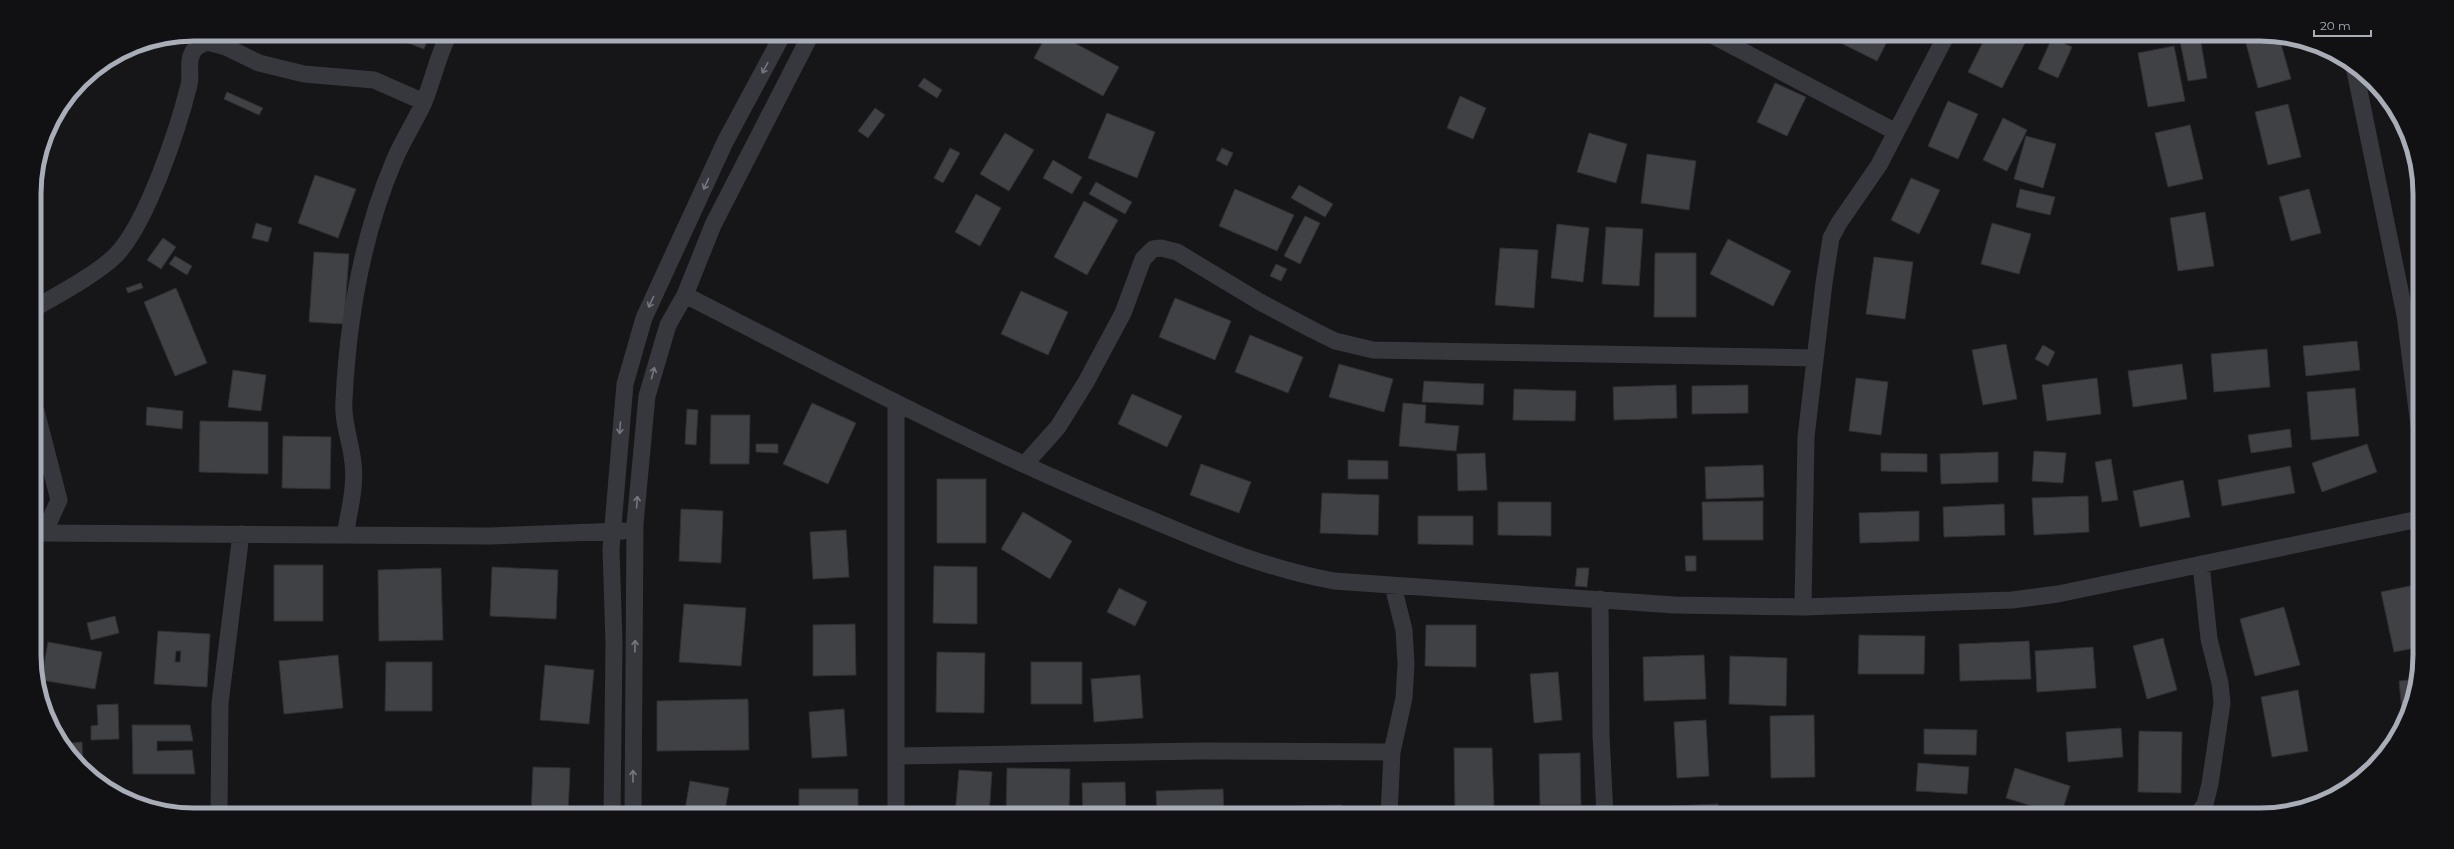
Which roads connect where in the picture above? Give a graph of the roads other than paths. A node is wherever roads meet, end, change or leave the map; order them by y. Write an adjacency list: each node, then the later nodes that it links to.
1 (446, 41): 7 (street)
2 (779, 41): 19 (street, one-way to 19)
3 (806, 41): 9 (street)
4 (1723, 41): 8 (street)
5 (1943, 41): 8 (street)
6 (2356, 75): 12 (street)
7 (424, 102): 10 (street); 22 (street)
8 (1896, 132): 11 (street)
9 (686, 294): 13 (street); 18 (street, one-way to 9)
10 (41, 304)
11 (1815, 358): 15 (street); 26 (street)
12 (2413, 378)
13 (896, 403): 15 (street); 28 (street)
14 (41, 429): 17 (street)
15 (1025, 464): 24 (street)
16 (2413, 520): 23 (street)
17 (41, 531)
18 (635, 531): 19 (street); 31 (street, one-way to 18)
19 (613, 532): 22 (street); 30 (street)
20 (41, 533): 21 (street)
21 (241, 534): 22 (street); 29 (street)
22 (345, 535)
23 (2201, 564): 26 (street); 35 (street)
24 (1393, 586): 25 (street); 27 (street)
25 (1600, 599): 26 (street); 34 (street)
26 (1803, 607)
27 (1392, 752): 28 (street); 33 (street)
28 (897, 756): 32 (street)
29 (219, 808)
30 (612, 808)
31 (633, 808)
32 (896, 808)
33 (1390, 808)
34 (1605, 808)
35 (2202, 808)

